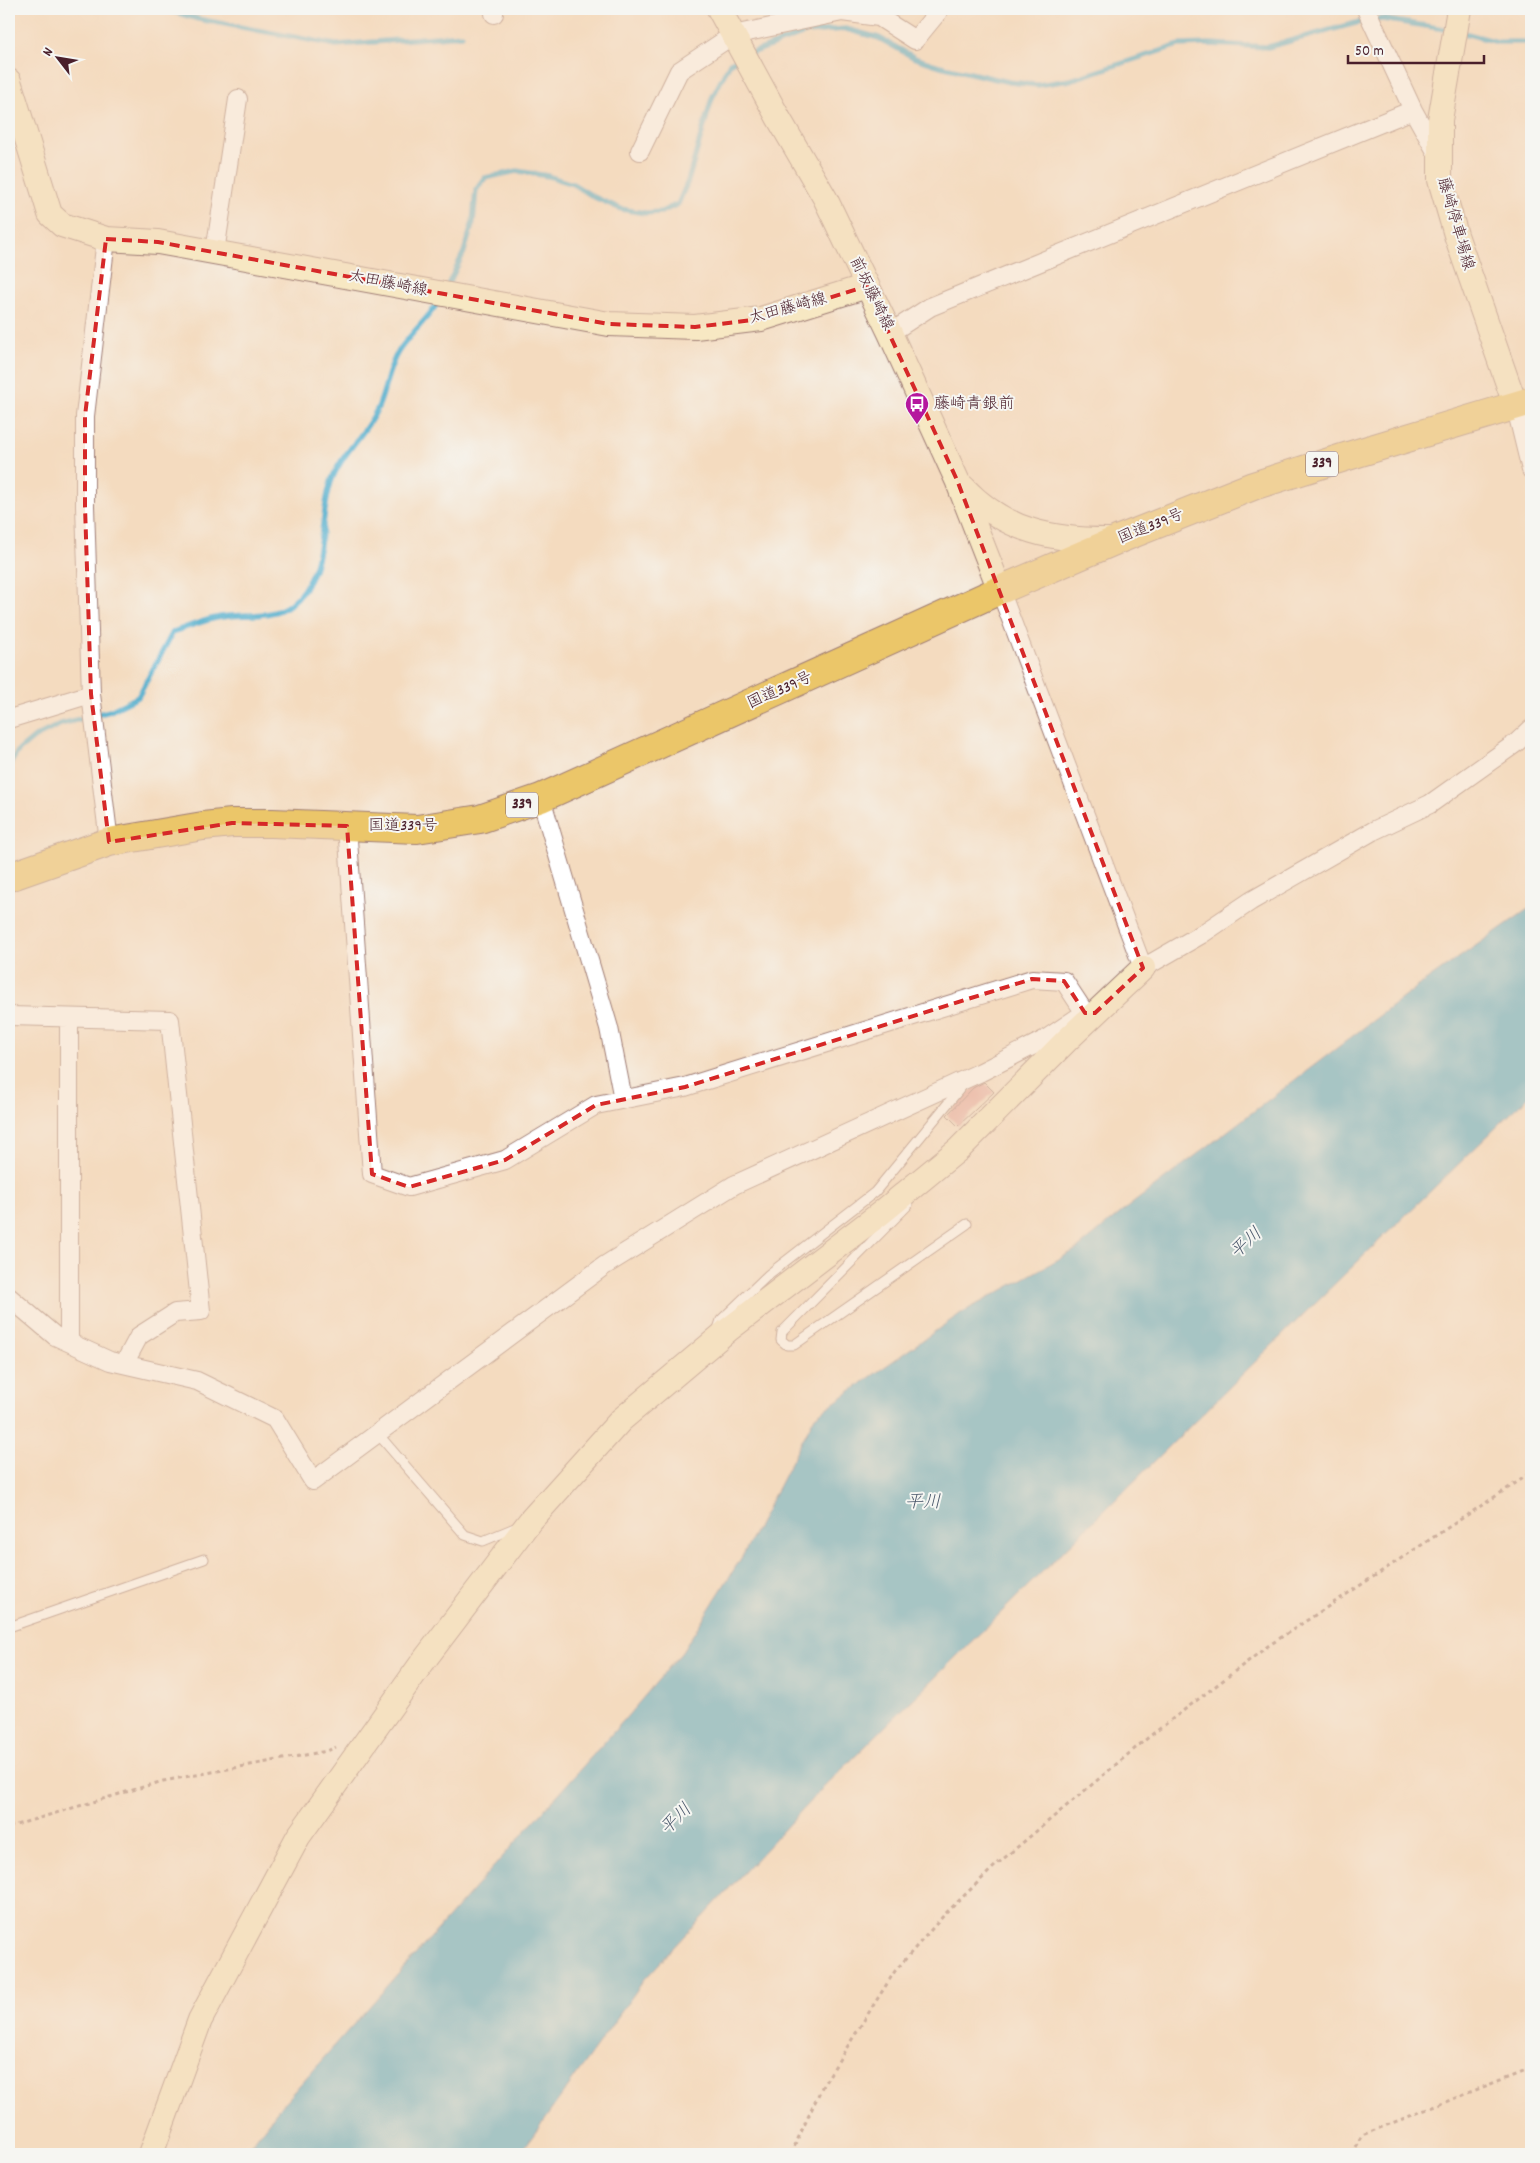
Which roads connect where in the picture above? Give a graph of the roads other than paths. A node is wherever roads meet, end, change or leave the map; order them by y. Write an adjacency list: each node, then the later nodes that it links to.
1 (719, 9): 5 (main road, 前坂藤崎線)
2 (1366, 9): 8 (street)
3 (938, 12): 5 (street)
4 (1458, 14): 10 (main road, 藤崎停車場線)
5 (734, 35): 9 (street); 13 (main road, 前坂藤崎線)
6 (9, 81): 11 (main road, 太田藤崎線)
7 (238, 98): 12 (street)
8 (1413, 110): 10 (street); 14 (street)
9 (640, 151)
10 (1439, 157): 15 (main road, 藤崎停車場線)
11 (106, 239): 12 (main road, 太田藤崎線); 20 (street)
12 (215, 252): 13 (main road, 太田藤崎線)
13 (867, 286): 14 (main road, 前坂藤崎線)
14 (890, 333): 17 (main road, 前坂藤崎線)
15 (1523, 403): 16 (street); 18 (highway, 国道339号 / 339)
16 (1531, 470)
17 (956, 480): 18 (main road); 19 (main road, 前坂藤崎線)
18 (1117, 540): 19 (highway, 国道339号 / 339)
19 (1000, 590): 23 (highway, 国道339号 / 339); 27 (street)
20 (91, 694): 21 (street); 25 (street)
21 (9, 719)
22 (1531, 729): 27 (street)
23 (541, 798): 24 (highway, 国道339号 / 339); 32 (street)
24 (347, 826): 25 (highway, 国道339号 / 339); 32 (street)
25 (109, 842): 26 (highway, 国道339号 / 339)
26 (9, 877)
27 (1143, 968): 28 (main road)
28 (1090, 1013): 31 (street); 32 (street); 33 (main road)
29 (9, 1016): 30 (street)
30 (69, 1018): 36 (street); 38 (street)
31 (969, 1077): 37 (lane); 39 (street)
32 (624, 1099)
33 (960, 1150): 34 (lane); 37 (main road)
34 (967, 1224)
35 (9, 1297): 36 (street)
36 (69, 1342): 38 (street)
37 (714, 1342): 40 (main road)
38 (124, 1364): 39 (street)
39 (378, 1434): 40 (lane)
40 (530, 1521): 43 (main road)
41 (204, 1559): 42 (lane)
42 (9, 1627)
43 (151, 2154)

